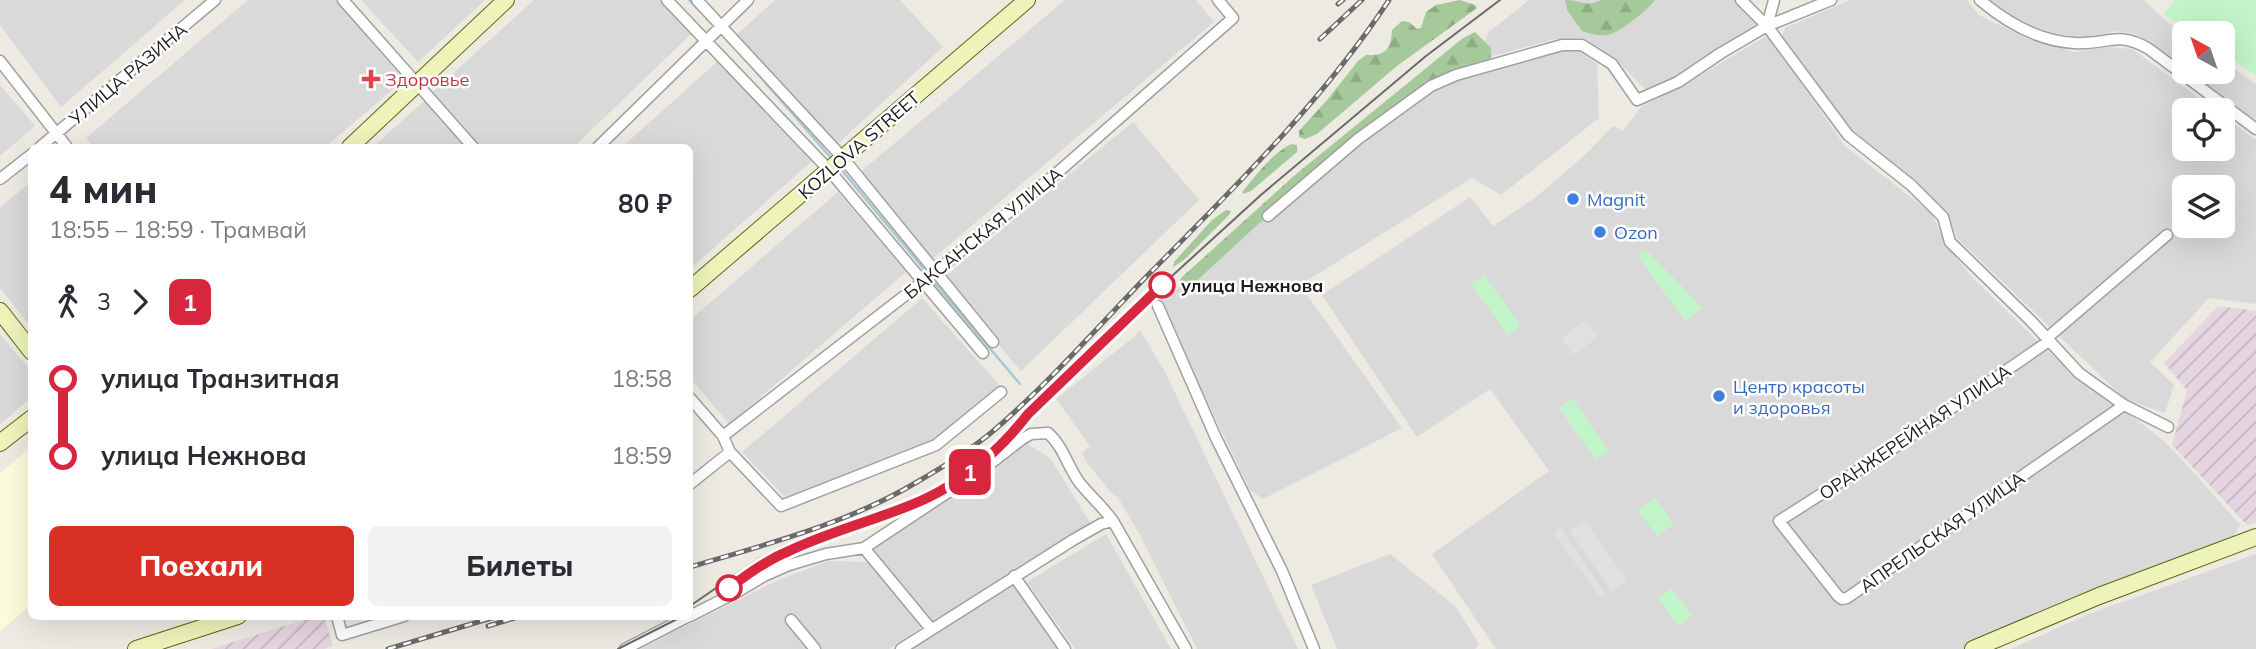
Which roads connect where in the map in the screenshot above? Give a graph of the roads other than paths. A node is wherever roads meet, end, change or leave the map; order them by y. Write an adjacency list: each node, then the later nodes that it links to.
1 (215, 0): 18 (street, УЛИЦА РАЗИНА)
2 (343, 0): 16 (street)
3 (506, 0): 16 (street)
4 (667, 0): 14 (street)
5 (697, 0): 14 (street)
6 (748, 0): 14 (street)
7 (1027, 0): 25 (street, KOZLOVA STREET)
8 (1218, 0): 29 (street, БАКСАНСКАЯ УЛИЦА)
9 (1741, 0): 13 (street)
10 (1774, 0): 13 (street)
11 (1830, 0): 13 (street)
12 (1980, 0): 17 (street)
13 (1767, 26): 27 (street); 34 (street)
14 (715, 33): 23 (street); 25 (street); 25 (street)
15 (0, 61): 18 (street)
16 (416, 84): 21 (street); 22 (street)
17 (2256, 129)
18 (56, 134): 19 (street, УЛИЦА РАЗИНА); 20 (street)
19 (44, 144)
20 (64, 144)
21 (353, 144)
22 (470, 144)
23 (601, 144)
24 (28, 157): 26 (street)
25 (836, 164): 29 (street); 30 (street); 31 (street, KOZLOVA STREET)
26 (0, 179)
27 (1268, 216)
28 (2167, 235): 34 (street, ОРАНЖЕРЕЙНАЯ УЛИЦА)
29 (935, 271): 30 (street, БАКСАНСКАЯ УЛИЦА); 35 (street)
30 (924, 281): 37 (street); 43 (street, БАКСАНСКАЯ УЛИЦА)
31 (693, 286)
32 (1158, 306): 65 (street)
33 (0, 311): 36 (street)
34 (2048, 339): 40 (street); 48 (street, ОРАНЖЕРЕЙНАЯ УЛИЦА)
35 (993, 342)
36 (28, 347)
37 (983, 353)
38 (1001, 392): 45 (street)
39 (693, 401): 43 (street)
40 (2124, 405): 42 (street); 48 (street, АПРЕЛЬСКАЯ УЛИЦА)
41 (28, 421): 44 (street)
42 (2168, 428)
43 (723, 436): 45 (street)
44 (0, 443)
45 (730, 452): 46 (street)
46 (693, 482)
47 (1113, 521): 50 (street); 51 (street); 64 (street)
48 (1779, 521)
49 (2256, 537): 66 (street)
50 (864, 548): 52 (street); 58 (street)
51 (1014, 576): 58 (street); 63 (street)
52 (693, 614)
53 (226, 620): 59 (street)
54 (338, 620): 55 (street)
55 (391, 620)
56 (681, 620): 60 (street)
57 (791, 620): 61 (street)
58 (931, 629): 62 (street)
59 (136, 649)
60 (625, 649)
61 (815, 649)
62 (901, 649)
63 (1065, 649)
64 (1186, 649)
65 (1314, 649)
66 (1973, 649)

